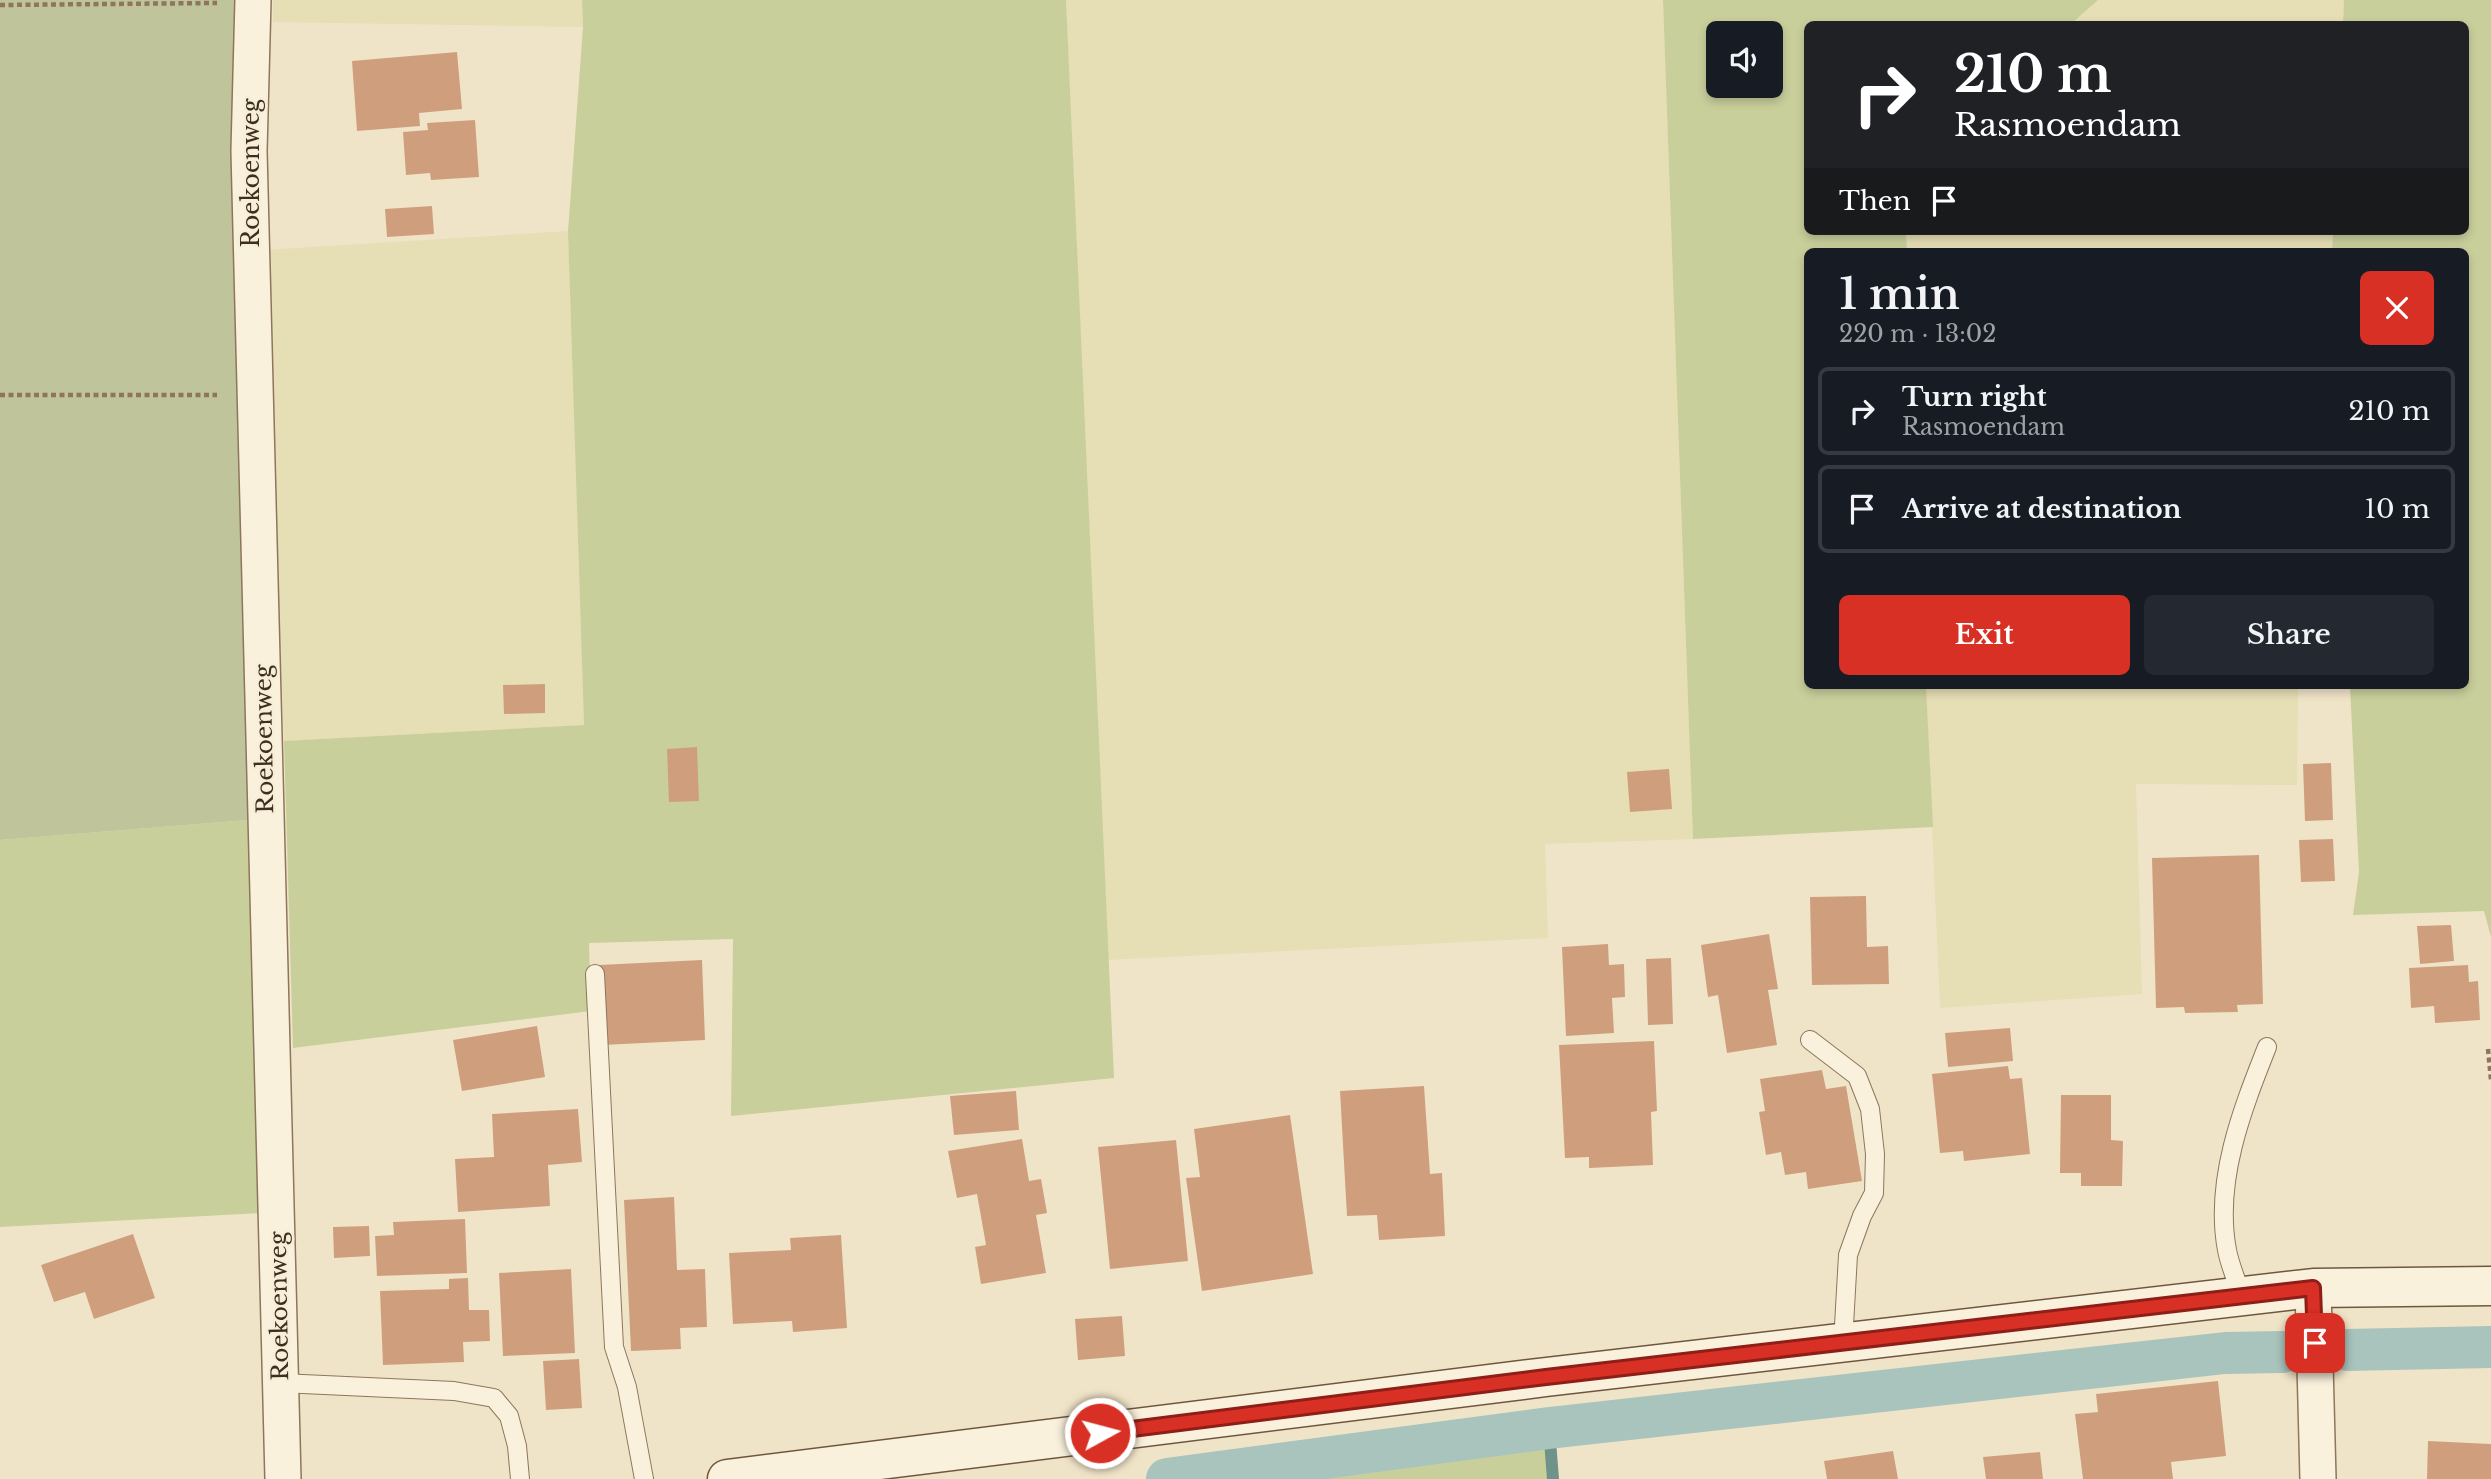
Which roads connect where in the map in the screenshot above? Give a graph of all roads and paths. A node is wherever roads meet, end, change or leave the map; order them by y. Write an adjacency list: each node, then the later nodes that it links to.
1 (253, 1): 2 (path); 4 (street, Roekoenweg)
2 (0, 5)
3 (0, 395): 4 (path)
4 (256, 395): 14 (street, Roekoenweg)
5 (595, 974): 18 (lane)
6 (1810, 1040): 13 (lane)
7 (2267, 1047): 12 (lane)
8 (2488, 1049): 9 (path)
9 (2491, 1080)
10 (2491, 1286): 11 (street)
11 (2313, 1288): 12 (street); 20 (street)
12 (2242, 1297): 13 (street)
13 (1843, 1343): 15 (street)
14 (281, 1382): 16 (street, Roekoenweg); 17 (lane)
15 (774, 1476): 19 (street)
16 (283, 1479)
17 (520, 1479)
18 (644, 1479)
19 (727, 1479)
20 (2318, 1479)

